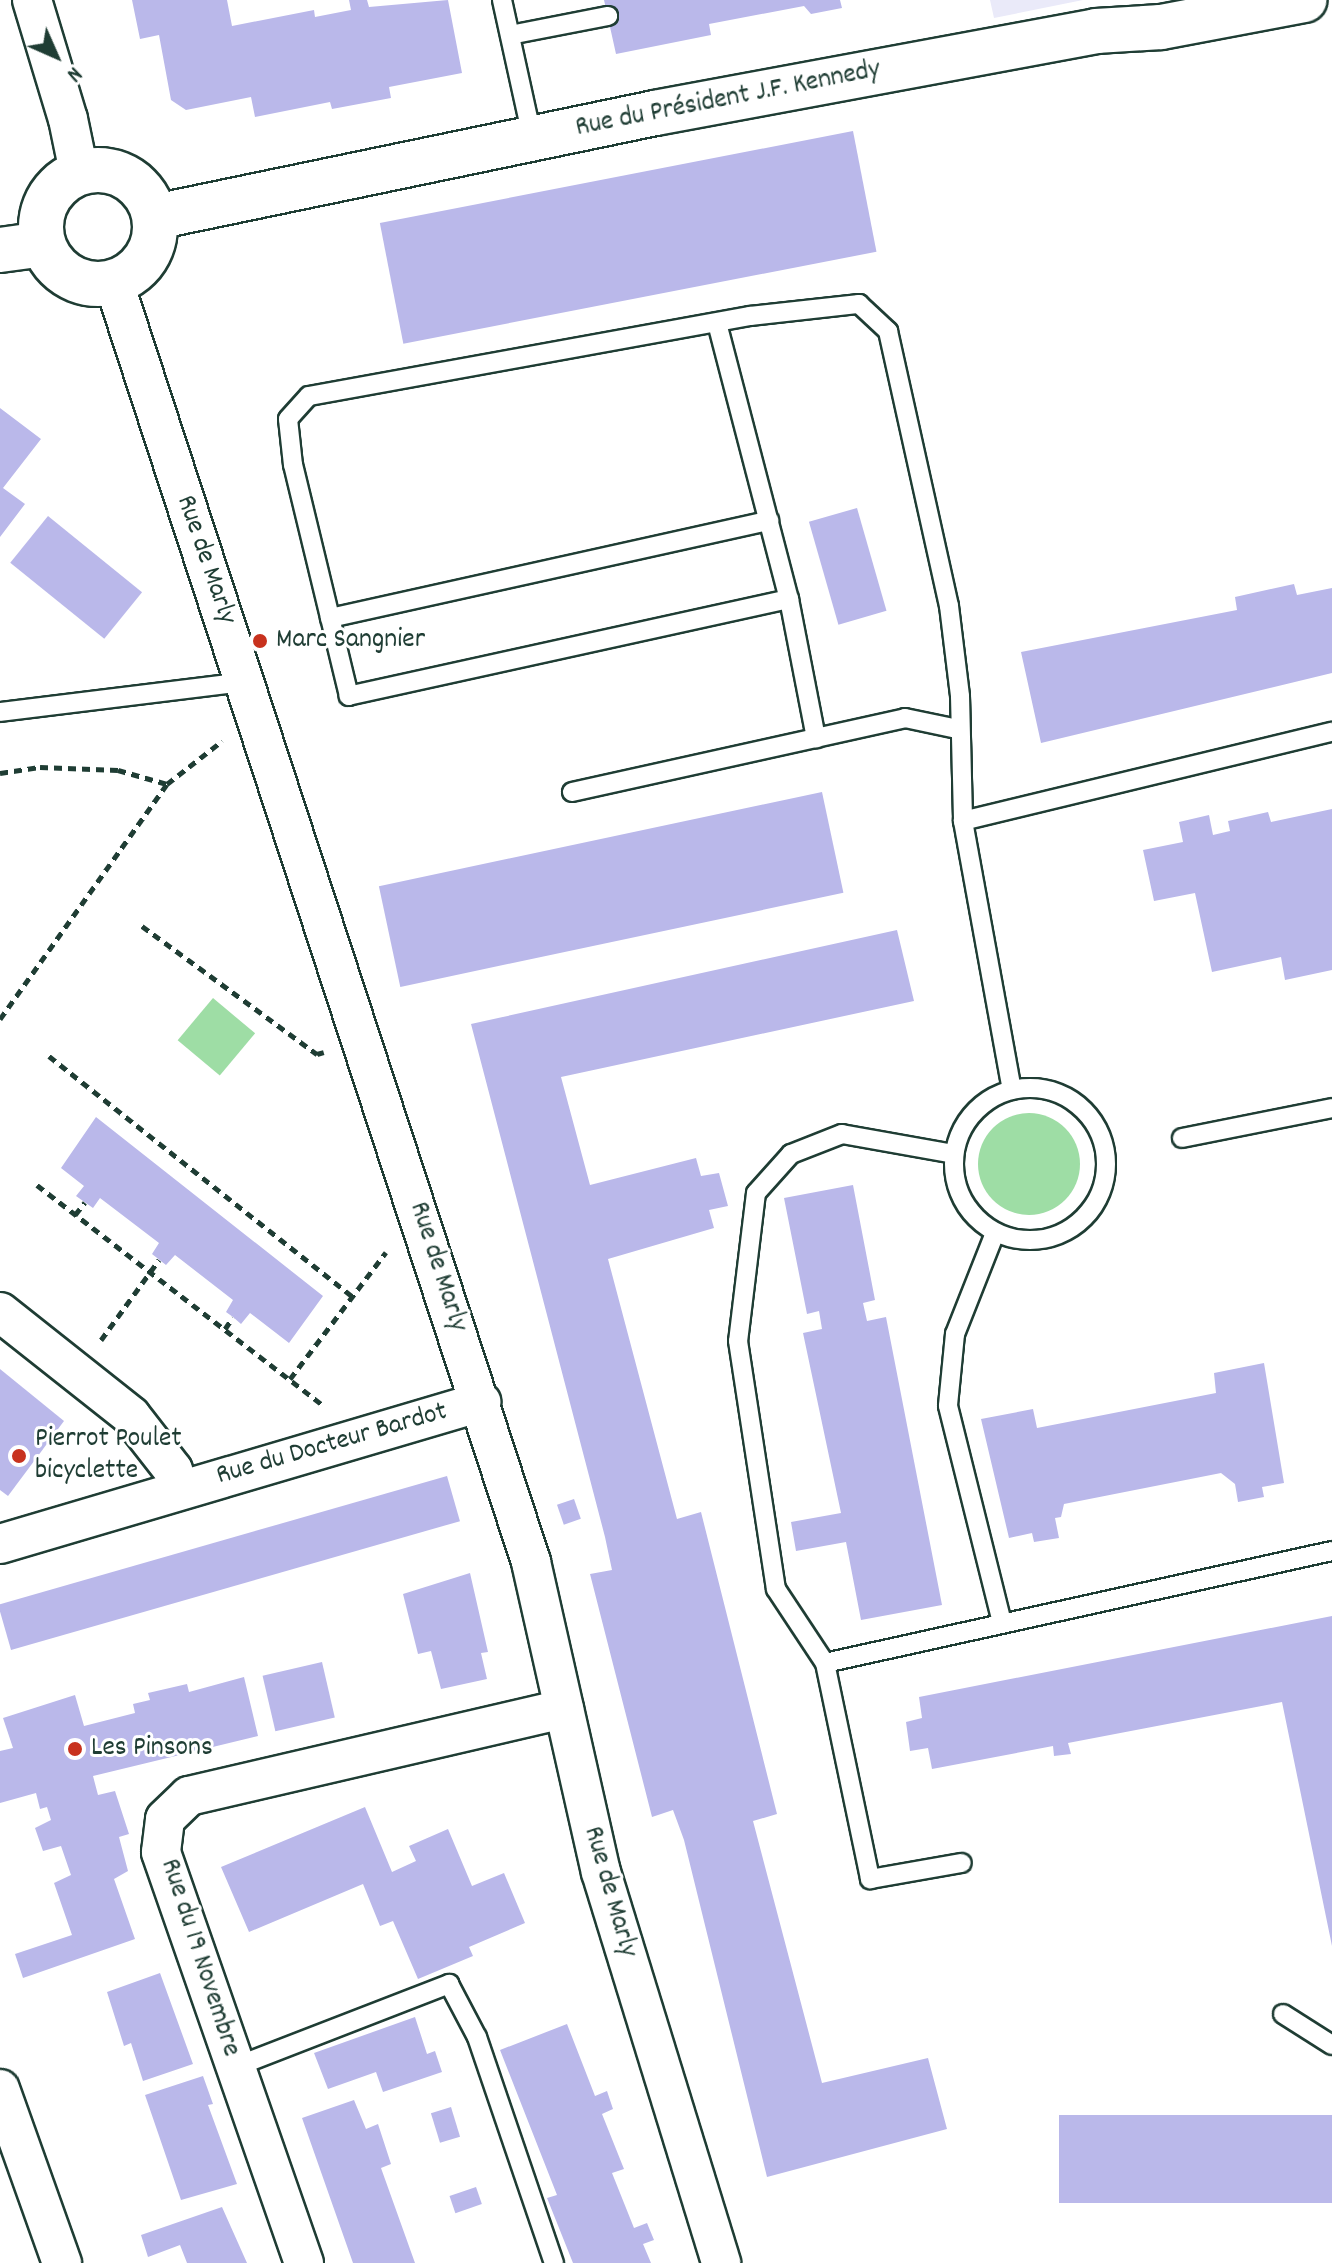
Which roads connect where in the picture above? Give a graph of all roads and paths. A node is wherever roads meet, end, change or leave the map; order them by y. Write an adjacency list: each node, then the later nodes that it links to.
1 (32, 0): 7 (street)
2 (502, 0): 5 (lane)
3 (1304, 0): 6 (street, Rue du Président J.F. Kennedy)
4 (608, 16): 5 (lane)
5 (510, 35): 6 (lane)
6 (532, 137): 8 (street, Rue du Président J.F. Kennedy)
7 (79, 172): 8 (street); 9 (street)
8 (155, 217): 11 (street)
9 (43, 244): 10 (street); 11 (street)
10 (0, 250)
11 (114, 283): 16 (street, Rue de Marly)
12 (717, 323): 13 (lane); 15 (lane); 19 (lane)
13 (769, 521): 14 (lane); 15 (lane)
14 (789, 599): 15 (lane); 21 (lane)
15 (330, 618)
16 (246, 682): 17 (lane); 18 (street, Rue de Marly)
17 (0, 712)
18 (261, 728): 23 (path); 28 (street, Rue de Marly)
19 (957, 729): 21 (lane); 25 (lane)
20 (1332, 732): 25 (lane)
21 (816, 738): 24 (lane)
22 (0, 773): 23 (path)
23 (167, 784): 27 (path)
24 (572, 792)
25 (963, 821): 30 (lane)
26 (142, 926): 28 (path)
27 (0, 1019)
28 (364, 1044): 37 (street, Rue de Marly)
29 (49, 1056): 41 (path)
30 (1012, 1090): 33 (lane); 38 (lane)
31 (1332, 1108): 32 (lane)
32 (1182, 1138)
33 (954, 1154): 38 (lane); 53 (lane)
34 (37, 1185): 36 (path)
35 (85, 1202): 36 (path)
36 (75, 1215): 40 (path)
37 (424, 1230): 41 (path); 47 (street, Rue de Marly)
38 (995, 1233): 52 (lane)
39 (159, 1260): 40 (path)
40 (150, 1271): 44 (path); 45 (path)
41 (352, 1296): 46 (path)
42 (0, 1312): 45 (street)
43 (233, 1317): 44 (path)
44 (225, 1329): 46 (path)
45 (78, 1372): 49 (street)
46 (290, 1379): 48 (path)
47 (481, 1402): 48 (street, Rue du Docteur Bardot); 54 (street, Rue de Marly)
48 (340, 1443): 49 (street, Rue du Docteur Bardot)
49 (179, 1490): 50 (street, Rue du Docteur Bardot)
50 (0, 1544)
51 (1332, 1551): 52 (lane)
52 (1002, 1623): 53 (lane)
53 (825, 1663): 55 (lane)
54 (564, 1709): 58 (street, Rue du 19 Novembre); 63 (street, Rue de Marly)
55 (962, 1863)
56 (1283, 2014): 57 (lane)
57 (1332, 2045)
58 (235, 2067): 61 (street, Rue du 19 Novembre); 62 (lane)
59 (0, 2089): 60 (street)
60 (62, 2263)
61 (304, 2263)
62 (554, 2263)
63 (721, 2263)

